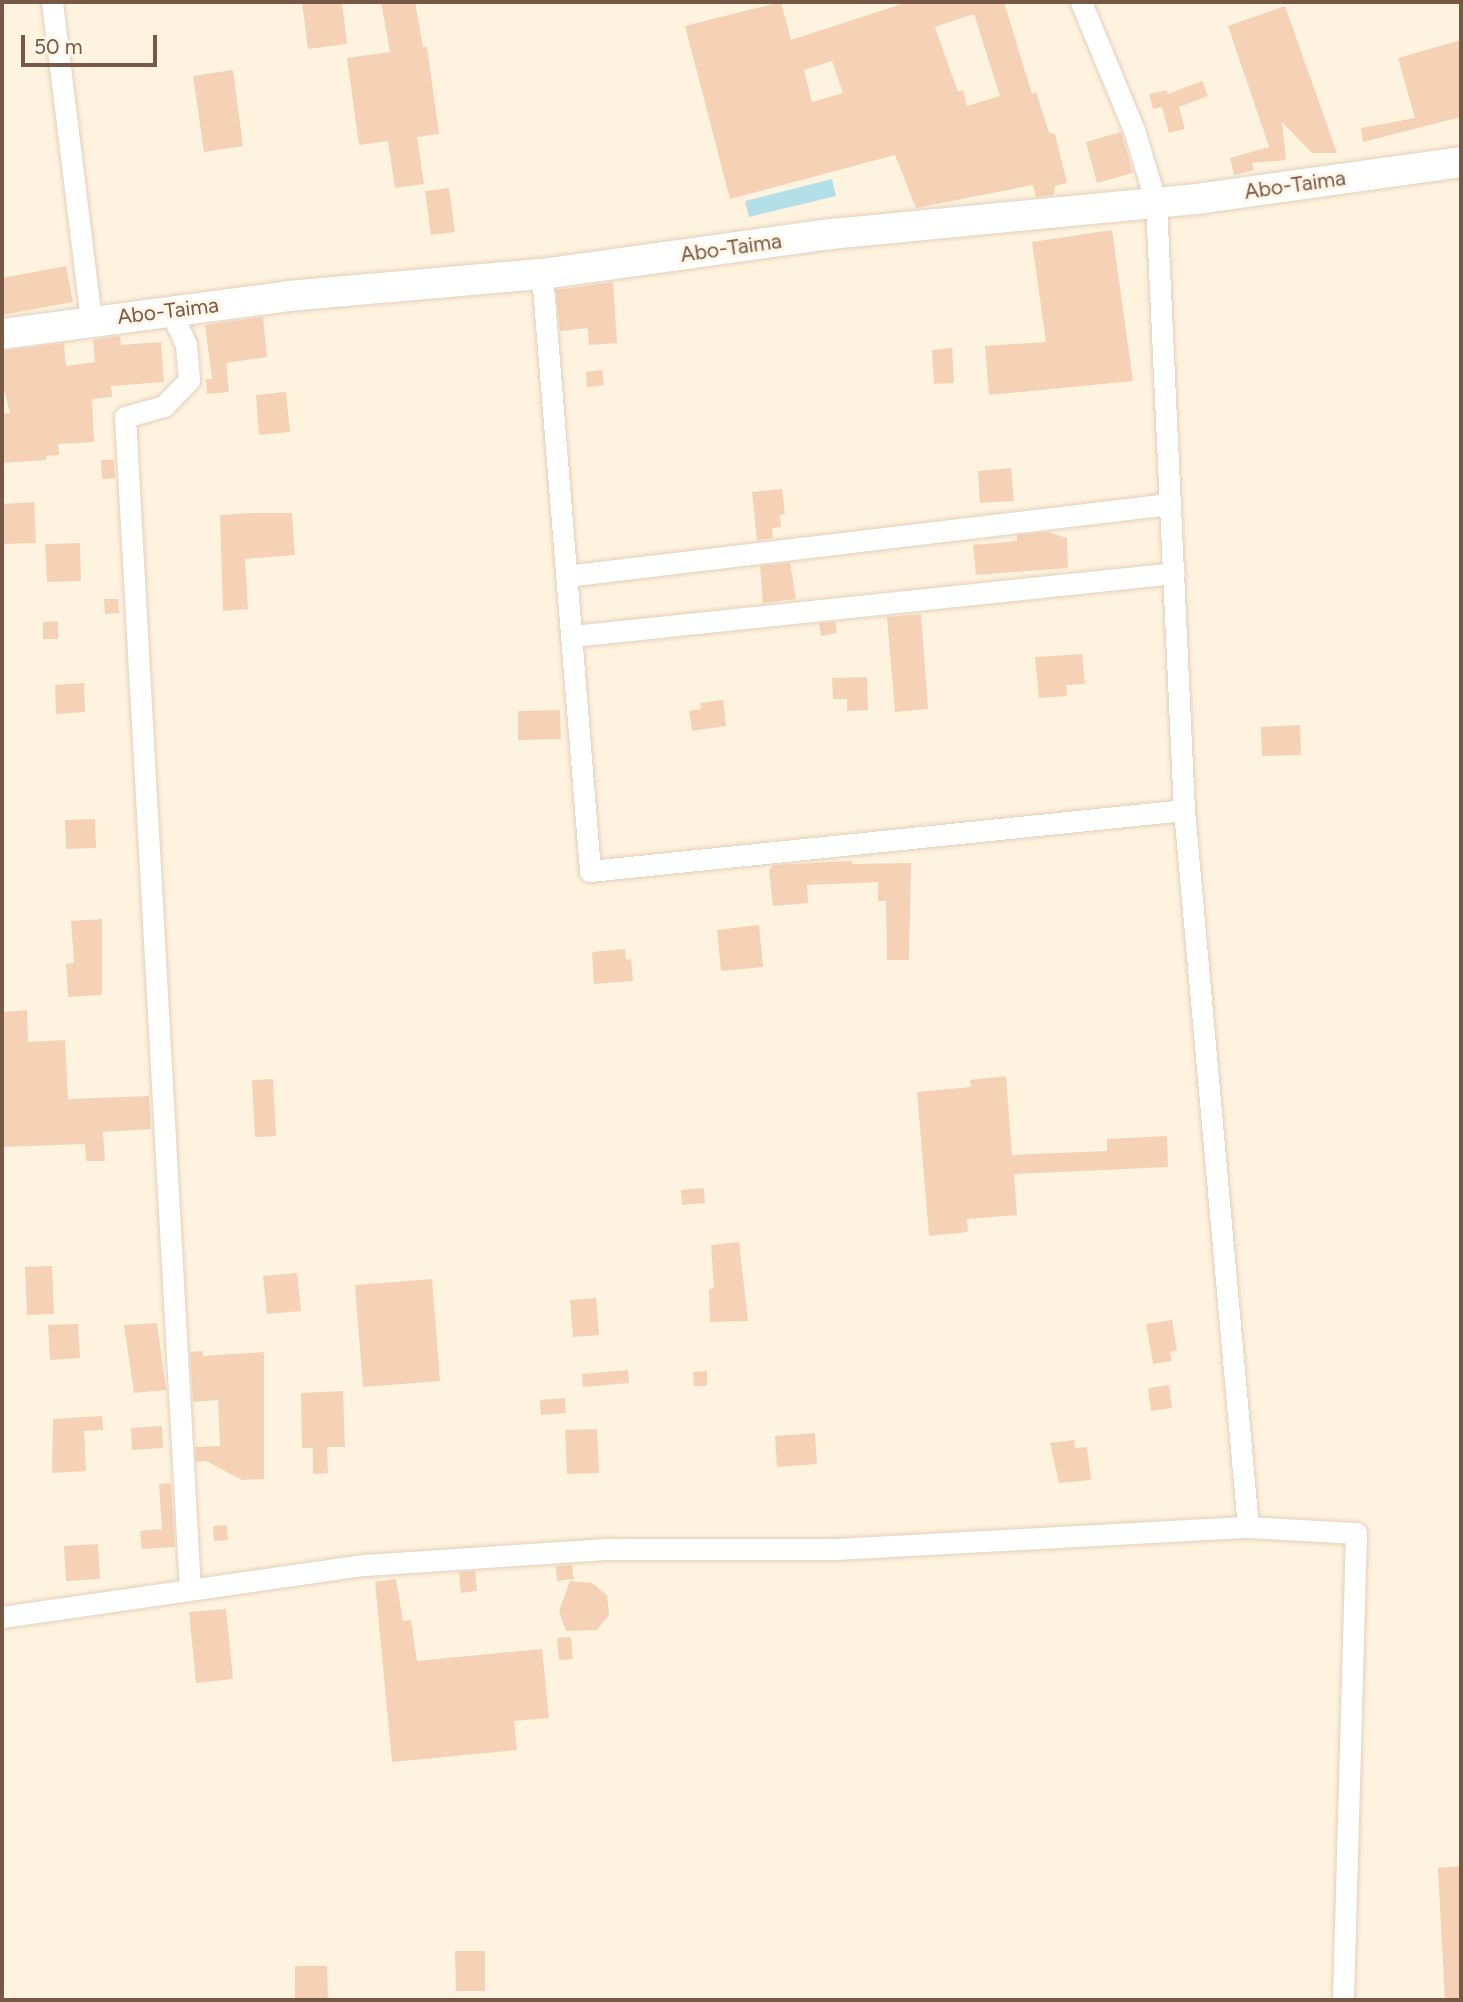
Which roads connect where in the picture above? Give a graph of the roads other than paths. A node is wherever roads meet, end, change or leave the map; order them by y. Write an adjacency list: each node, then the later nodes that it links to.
1 (52, 2): 7 (street)
2 (1081, 2): 4 (street)
3 (1461, 162): 4 (street, Abo-Taima)
4 (1156, 202): 5 (street, Abo-Taima); 9 (street)
5 (542, 275): 6 (street, Abo-Taima); 11 (street)
6 (170, 310): 7 (street, Abo-Taima); 15 (street)
7 (91, 320): 8 (street, Abo-Taima)
8 (2, 334)
9 (1169, 504): 10 (street); 11 (street)
10 (1174, 573): 12 (street); 13 (street)
11 (566, 576): 12 (street)
12 (573, 636): 13 (street)
13 (1184, 810): 14 (street)
14 (1248, 1527): 15 (street); 17 (street)
15 (190, 1589): 16 (street)
16 (2, 1617)
17 (1343, 2000)

